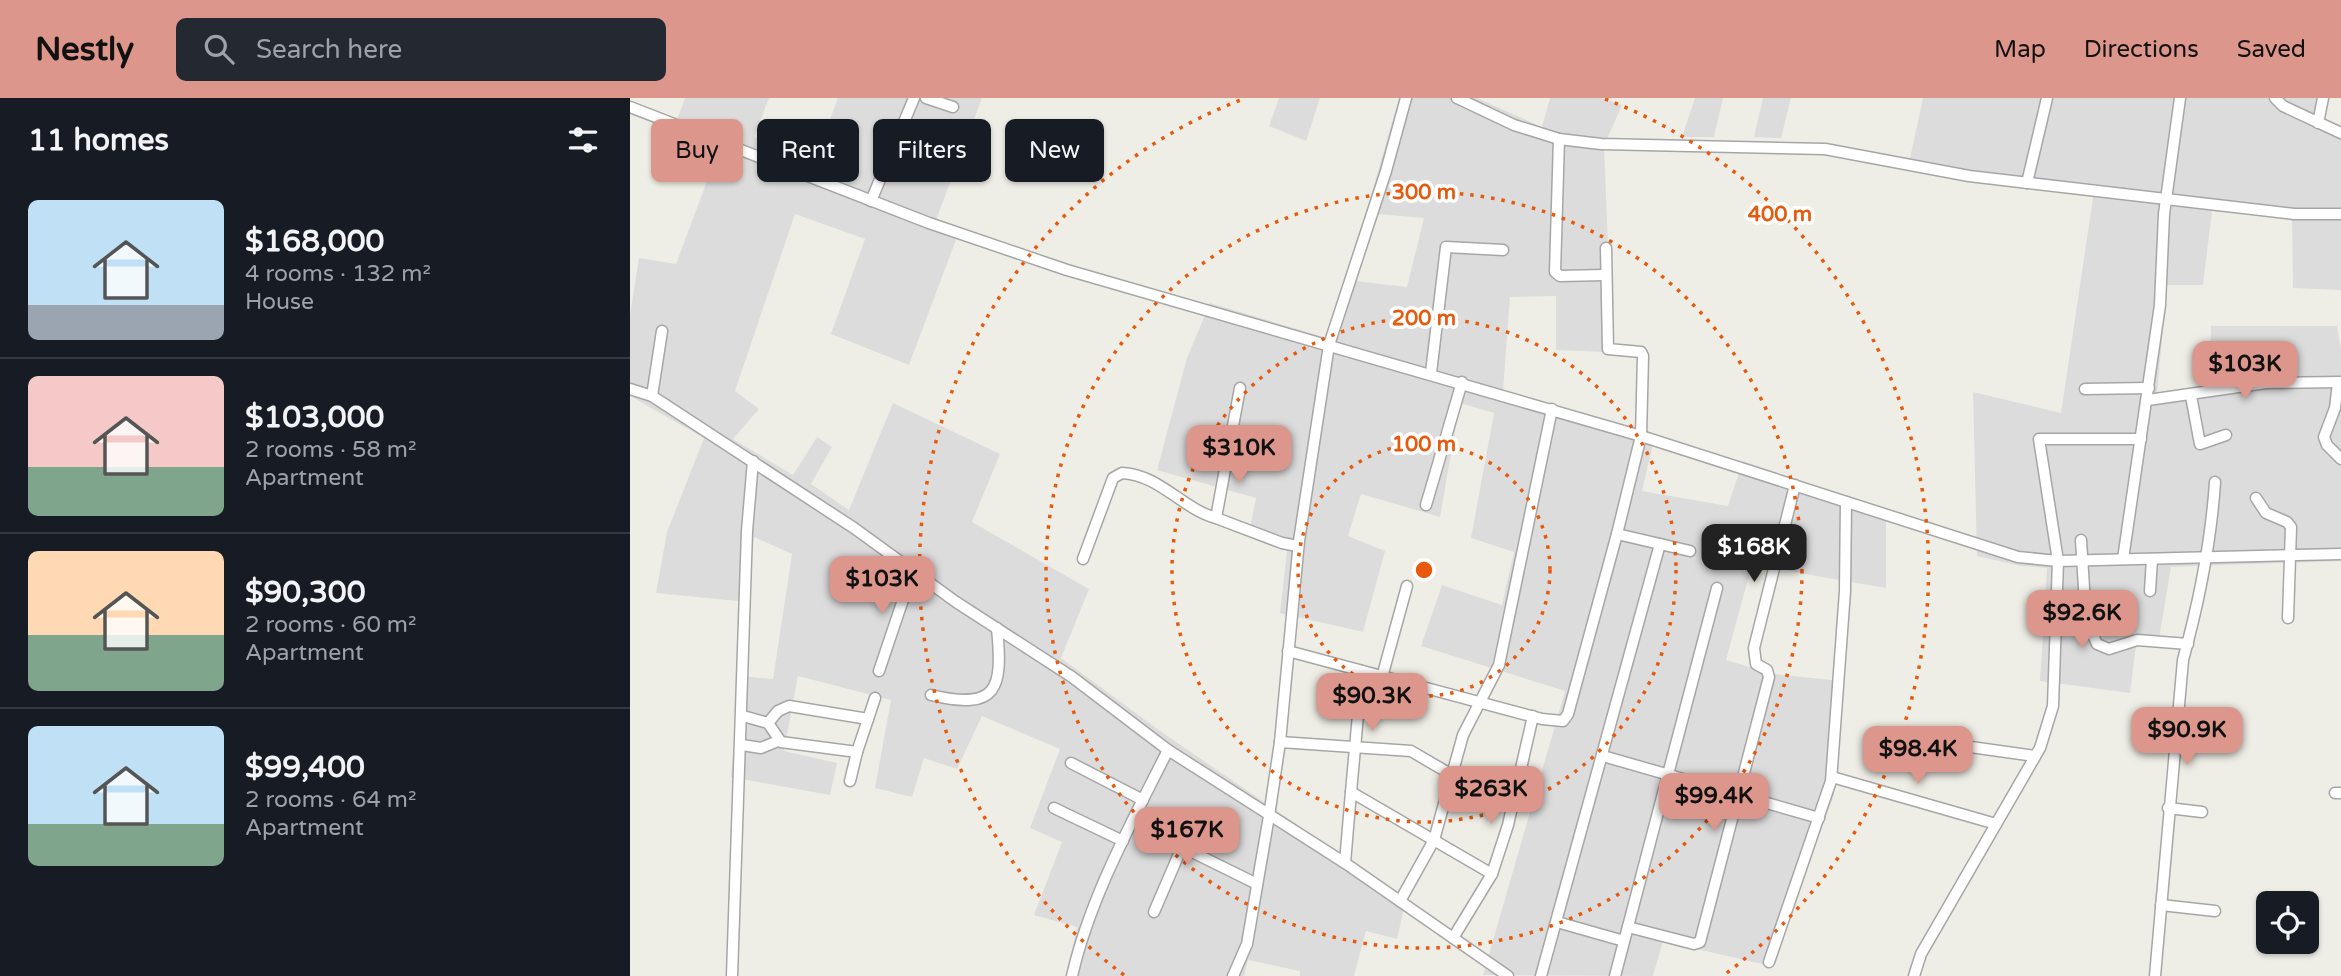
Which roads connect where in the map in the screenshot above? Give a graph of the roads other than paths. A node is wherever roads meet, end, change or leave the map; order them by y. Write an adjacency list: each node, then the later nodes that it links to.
1 (914, 98): 16 (street)
2 (926, 98): 10 (street)
3 (1406, 98): 22 (street)
4 (1457, 98): 13 (street)
5 (2047, 98): 14 (street)
6 (2180, 98): 15 (street)
7 (2275, 98): 11 (street)
8 (2323, 98): 11 (street)
9 (630, 107): 16 (street)
10 (953, 107)
11 (2318, 123): 12 (street)
12 (2341, 133)
13 (1559, 139): 14 (street); 20 (street)
14 (2027, 184): 15 (street)
15 (2166, 197): 17 (street); 27 (street)
16 (872, 201): 22 (street)
17 (2340, 216)
18 (1606, 248): 20 (street)
19 (1503, 250): 23 (street)
20 (1605, 275): 35 (street)
21 (662, 331): 30 (street)
22 (1329, 345): 23 (street); 48 (street)
23 (1432, 373): 24 (street)
24 (1462, 382): 33 (street); 43 (street)
25 (2339, 382): 31 (street); 37 (street)
26 (1240, 388): 44 (street)
27 (2149, 388): 29 (street); 32 (street)
28 (630, 389): 30 (street)
29 (2085, 389)
30 (652, 396): 38 (street)
31 (2191, 396): 32 (street); 34 (street)
32 (2148, 400): 36 (street)
33 (1552, 409): 35 (street); 71 (street)
34 (2226, 435)
35 (1642, 436): 40 (street); 45 (street)
36 (2141, 439): 54 (street); 56 (street)
37 (2341, 459)
38 (753, 461): 58 (street); 72 (street)
39 (2215, 482): 52 (street)
40 (1795, 485): 42 (street); 92 (street)
41 (2256, 498): 51 (street)
42 (1846, 502): 56 (street); 88 (street)
43 (1426, 505)
44 (1216, 518): 48 (street); 53 (street)
45 (1617, 534): 47 (street); 73 (street)
46 (2081, 540): 57 (street)
47 (1660, 544): 49 (street); 83 (street)
48 (1298, 546): 65 (street)
49 (1690, 551)
50 (2341, 554): 51 (street)
51 (2292, 555): 52 (street); 62 (street)
52 (2206, 557): 55 (street); 64 (street)
53 (1083, 559)
54 (2123, 559): 55 (street); 57 (street)
55 (2152, 559): 61 (street)
56 (2058, 561): 57 (street); 84 (street)
57 (2082, 561): 64 (street)
58 (913, 570): 63 (street); 66 (street)
59 (1407, 586): 68 (street)
60 (1717, 588): 86 (street)
61 (2150, 591)
62 (2288, 618)
63 (997, 628): 69 (street); 81 (street)
64 (2188, 644): 95 (street)
65 (1288, 651): 67 (street); 78 (street)
66 (880, 671)
67 (1362, 671): 68 (street); 80 (street)
68 (1382, 677): 71 (street)
69 (930, 695)
70 (875, 698): 74 (street)
71 (1480, 703): 73 (street); 87 (street)
72 (743, 716): 75 (street); 79 (street)
73 (1533, 716): 91 (street)
74 (868, 719): 75 (street); 82 (street)
75 (768, 723): 77 (street)
76 (1892, 736): 84 (street)
77 (778, 741): 79 (street); 82 (street)
78 (1280, 742): 80 (street); 98 (street)
79 (742, 745): 117 (street)
80 (1355, 747): 87 (street); 90 (street)
81 (1168, 750): 93 (street); 98 (street)
82 (857, 752): 89 (street)
83 (1603, 755): 86 (street); 111 (street)
84 (2035, 756): 100 (street)
85 (1072, 763): 93 (street)
86 (1668, 772): 92 (street); 112 (street)
87 (1452, 775): 91 (street); 101 (street)
88 (1832, 777): 99 (street); 100 (street)
89 (850, 781)
90 (1351, 792): 101 (street); 104 (street)
91 (1516, 792): 105 (street)
92 (1740, 795): 99 (street); 112 (street)
93 (1143, 800): 97 (street)
94 (1054, 808): 102 (street)
95 (2168, 808): 96 (street); 108 (street)
96 (2202, 812)
97 (1137, 813): 102 (street); 103 (street)
98 (1269, 816): 104 (street); 106 (street)
99 (1819, 818): 116 (street)
100 (1996, 824): 124 (street)
101 (1434, 840): 105 (street); 107 (street)
102 (1124, 841): 118 (street)
103 (1182, 847): 106 (street); 110 (street)
104 (1345, 863): 107 (street)
105 (1492, 873): 113 (street)
106 (1257, 884): 119 (street)
107 (1399, 901): 113 (street)
108 (2161, 905): 109 (street); 125 (street)
109 (2215, 911)
110 (1154, 912)
111 (1558, 922): 114 (street); 122 (street)
112 (1628, 927): 114 (street)
113 (1452, 938): 115 (street)
114 (1624, 941): 123 (street)
115 (1485, 961): 120 (street); 121 (street)
116 (1769, 962)
117 (732, 976)
118 (1072, 976)
119 (1233, 976)
120 (1492, 976)
121 (1508, 976)
122 (1541, 976)
123 (1615, 976)
124 (1914, 976)
125 (2155, 976)

